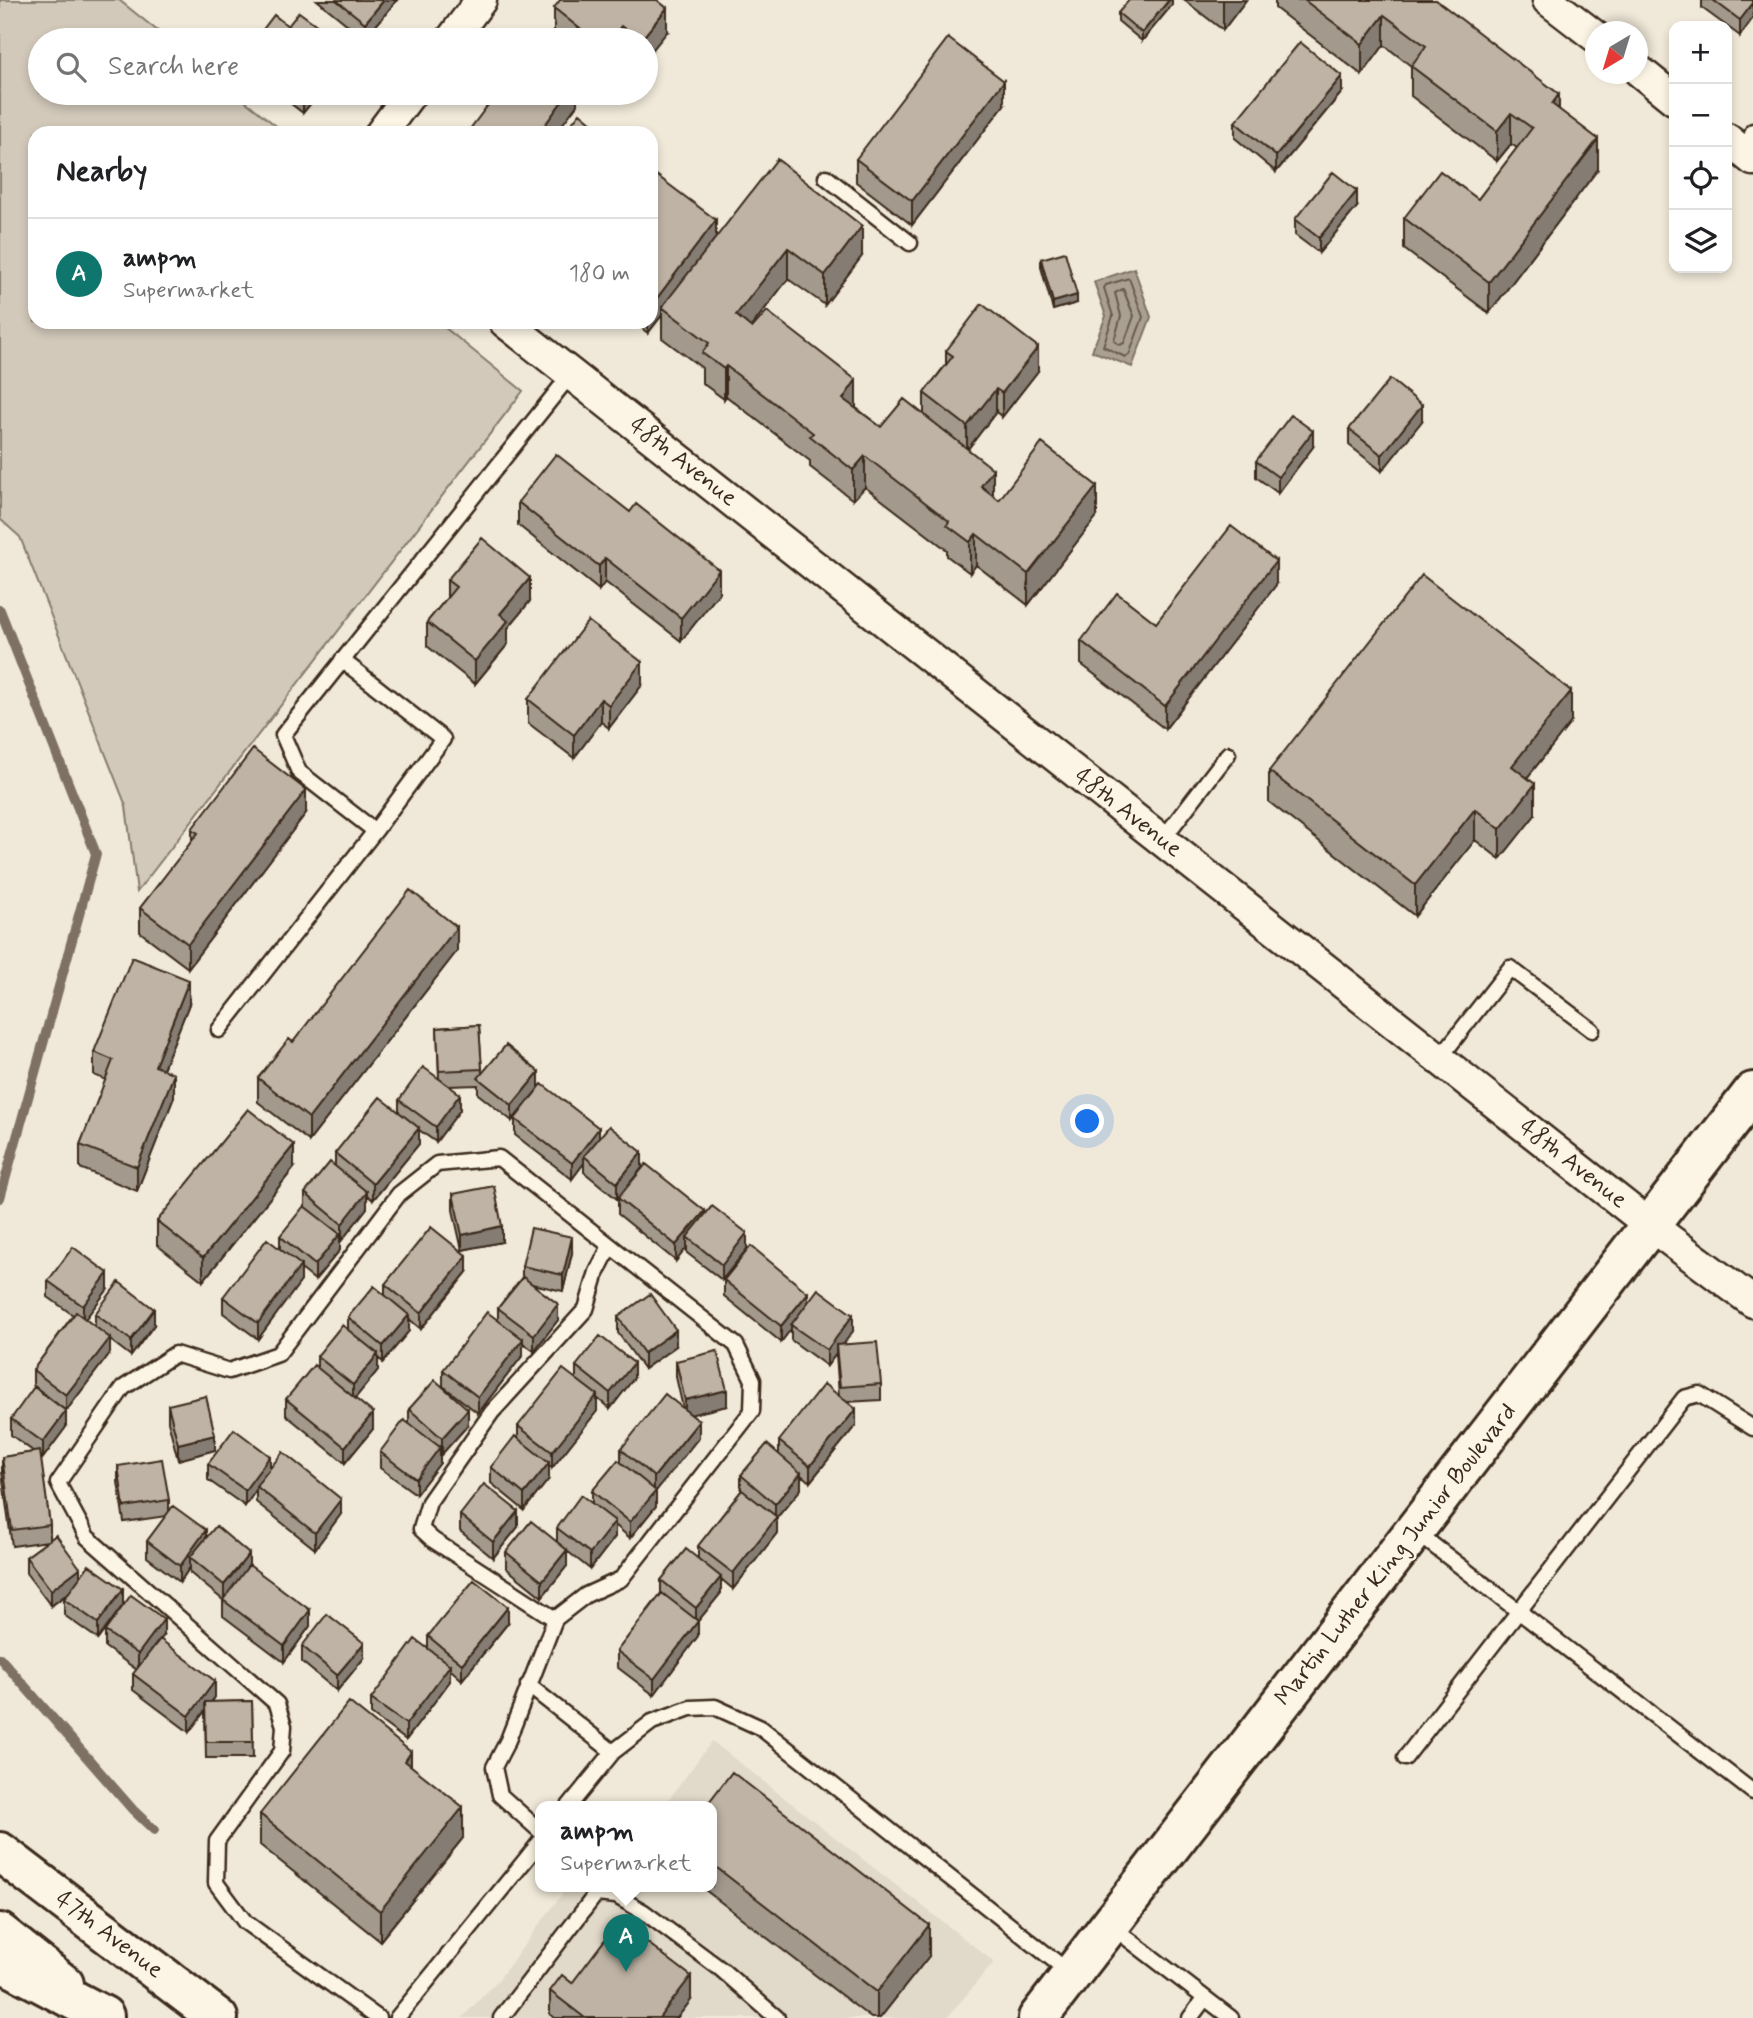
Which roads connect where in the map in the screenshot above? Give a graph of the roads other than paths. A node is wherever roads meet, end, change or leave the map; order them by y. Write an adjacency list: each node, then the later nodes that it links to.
1 (481, 0): 3 (street)
2 (1552, 1): 4 (street)
3 (460, 28)
4 (1585, 29)
5 (1648, 79): 6 (street)
6 (1669, 95)
7 (402, 105): 8 (street)
8 (386, 126)
9 (826, 177): 10 (lane)
10 (910, 243)
11 (514, 329): 12 (street, 48th Avenue)
12 (571, 373): 13 (lane); 16 (street, 48th Avenue)
13 (342, 660): 15 (lane); 15 (lane)
14 (1228, 754): 16 (lane)
15 (375, 831): 17 (lane)
16 (1161, 839): 19 (street, 48th Avenue)
17 (219, 1030)
18 (1592, 1030): 19 (lane)
19 (1439, 1059): 21 (street, 48th Avenue)
20 (1753, 1092): 21 (main road, Martin Luther King Junior Boulevard)
21 (1651, 1226): 23 (street, 48th Avenue); 25 (main road, Martin Luther King Junior Boulevard)
22 (610, 1245): 27 (lane); 27 (lane); 43 (lane)
23 (1753, 1302)
24 (1753, 1428): 26 (lane)
25 (1415, 1531): 26 (lane); 36 (main road, Martin Luther King Junior Boulevard)
26 (1520, 1612): 30 (lane); 31 (lane)
27 (555, 1619): 28 (lane)
28 (528, 1685): 29 (lane); 33 (lane)
29 (612, 1752): 32 (lane); 39 (lane)
30 (1405, 1758)
31 (1753, 1792)
32 (573, 1801)
33 (535, 1826)
34 (535, 1848): 44 (lane)
35 (0, 1852): 42 (main road, 47th Avenue)
36 (1110, 1925): 39 (main road, Martin Luther King Junior Boulevard); 40 (lane)
37 (0, 1933): 41 (main road)
38 (0, 1961): 41 (main road)
39 (1072, 1974): 47 (main road, Martin Luther King Junior Boulevard)
40 (1205, 1998): 48 (lane); 49 (lane)
41 (105, 2017)
42 (218, 2018)
43 (378, 2018)
44 (397, 2018)
45 (501, 2018): 46 (lane)
46 (777, 2018)
47 (1038, 2018)
48 (1190, 2018)
49 (1231, 2018)

